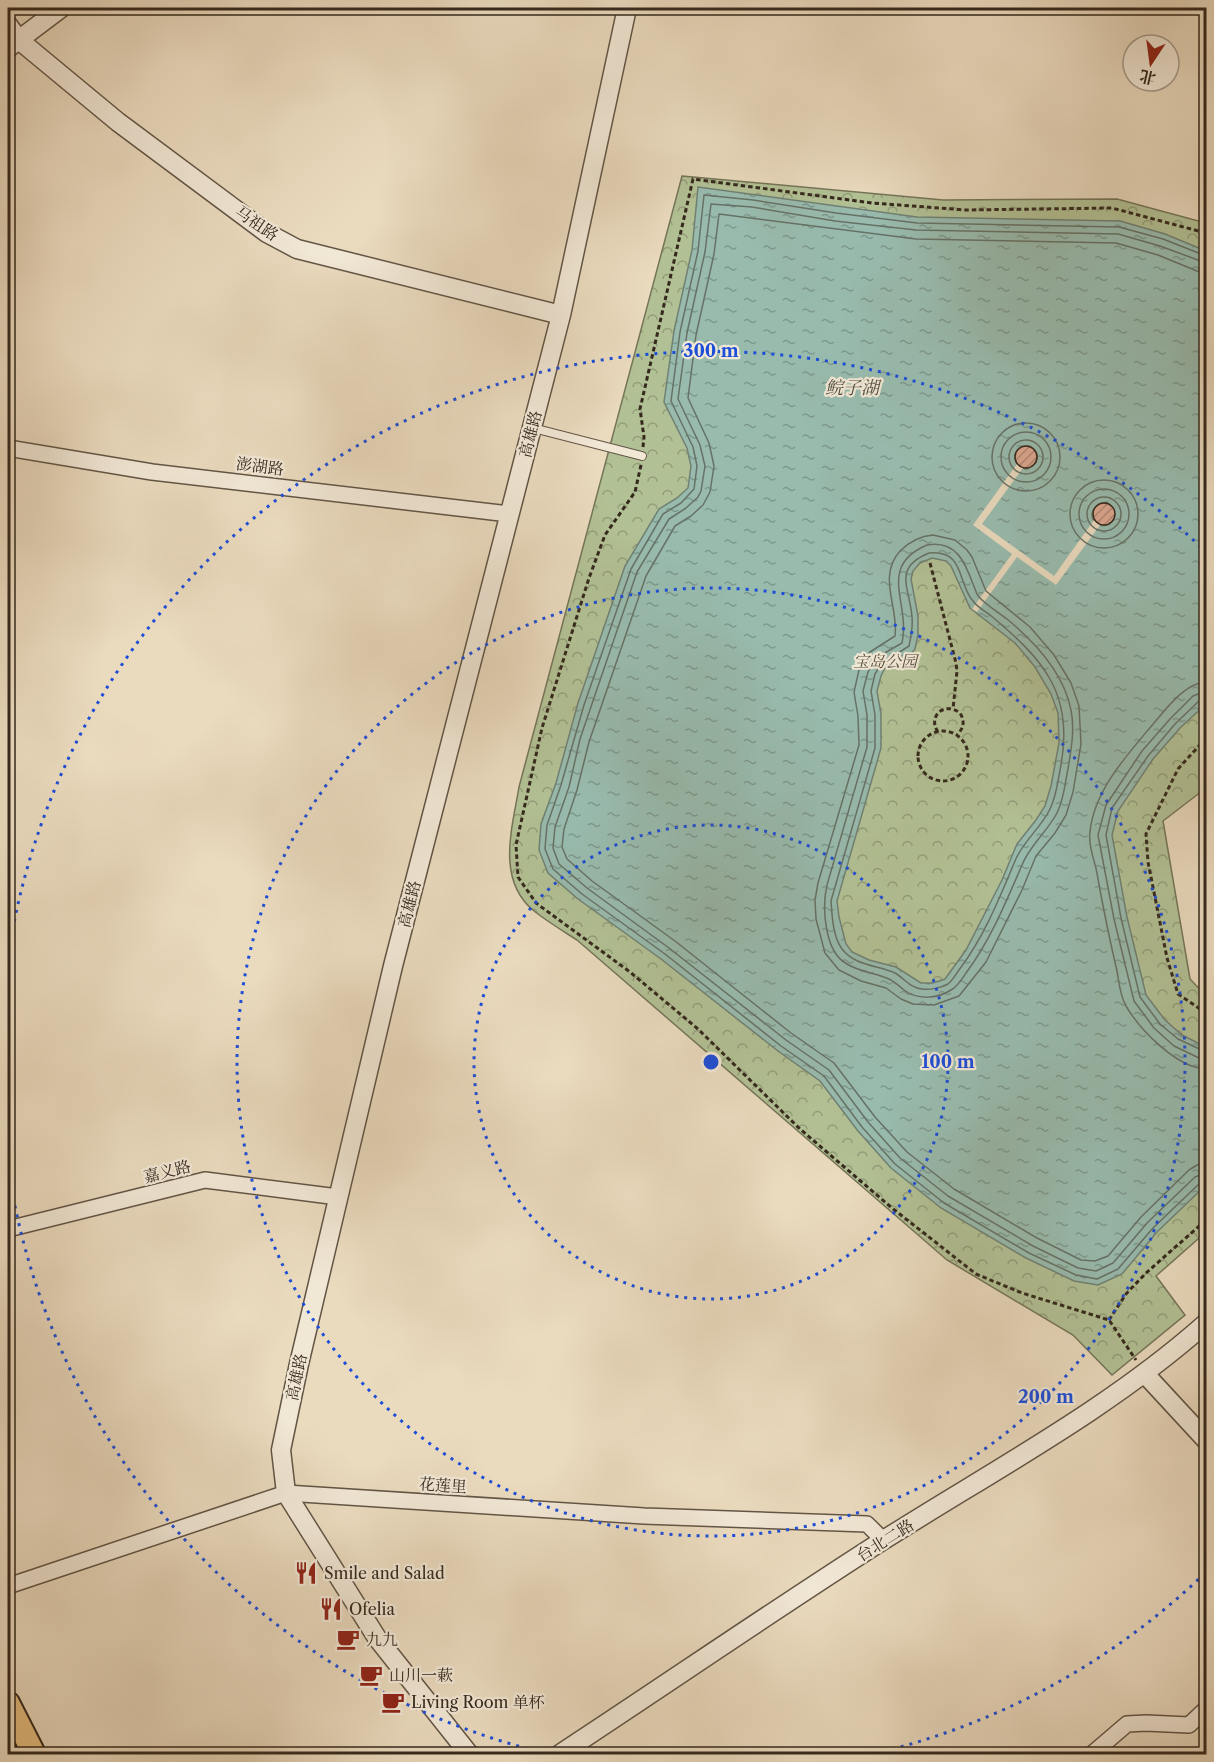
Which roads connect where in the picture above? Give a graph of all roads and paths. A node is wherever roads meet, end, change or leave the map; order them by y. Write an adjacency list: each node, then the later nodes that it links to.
1 (61, 8): 3 (street)
2 (627, 8): 5 (street, 高雄路)
3 (11, 38): 5 (street, 马祖路)
4 (1206, 233): 8 (path)
5 (561, 315): 6 (street, 高雄路)
6 (531, 428): 8 (lane); 9 (street, 高雄路)
7 (8, 448): 9 (street, 澎湖路)
8 (642, 456): 19 (path)
9 (509, 514): 16 (street, 高雄路)
10 (930, 563): 11 (path)
11 (953, 709): 12 (path); 13 (path)
12 (938, 732): 13 (path); 13 (path)
13 (957, 735)
14 (1206, 738): 15 (path)
15 (1206, 1013)
16 (338, 1197): 18 (street, 嘉义路); 23 (street, 高雄路)
17 (1206, 1220): 19 (path)
18 (8, 1229)
19 (1109, 1320): 21 (path)
20 (1206, 1323): 21 (street, 台北二路)
21 (1145, 1374): 22 (street); 24 (street, 台北二路)
22 (1206, 1440)
23 (286, 1493): 24 (street, 花莲里); 25 (street, 花莲里); 29 (street, 高雄路)
24 (884, 1540): 30 (street, 台北二路)
25 (8, 1586)
26 (8, 1703): 28 (main road)
27 (1206, 1709): 31 (street)
28 (34, 1755)
29 (469, 1755)
30 (560, 1755)
31 (1092, 1755)

